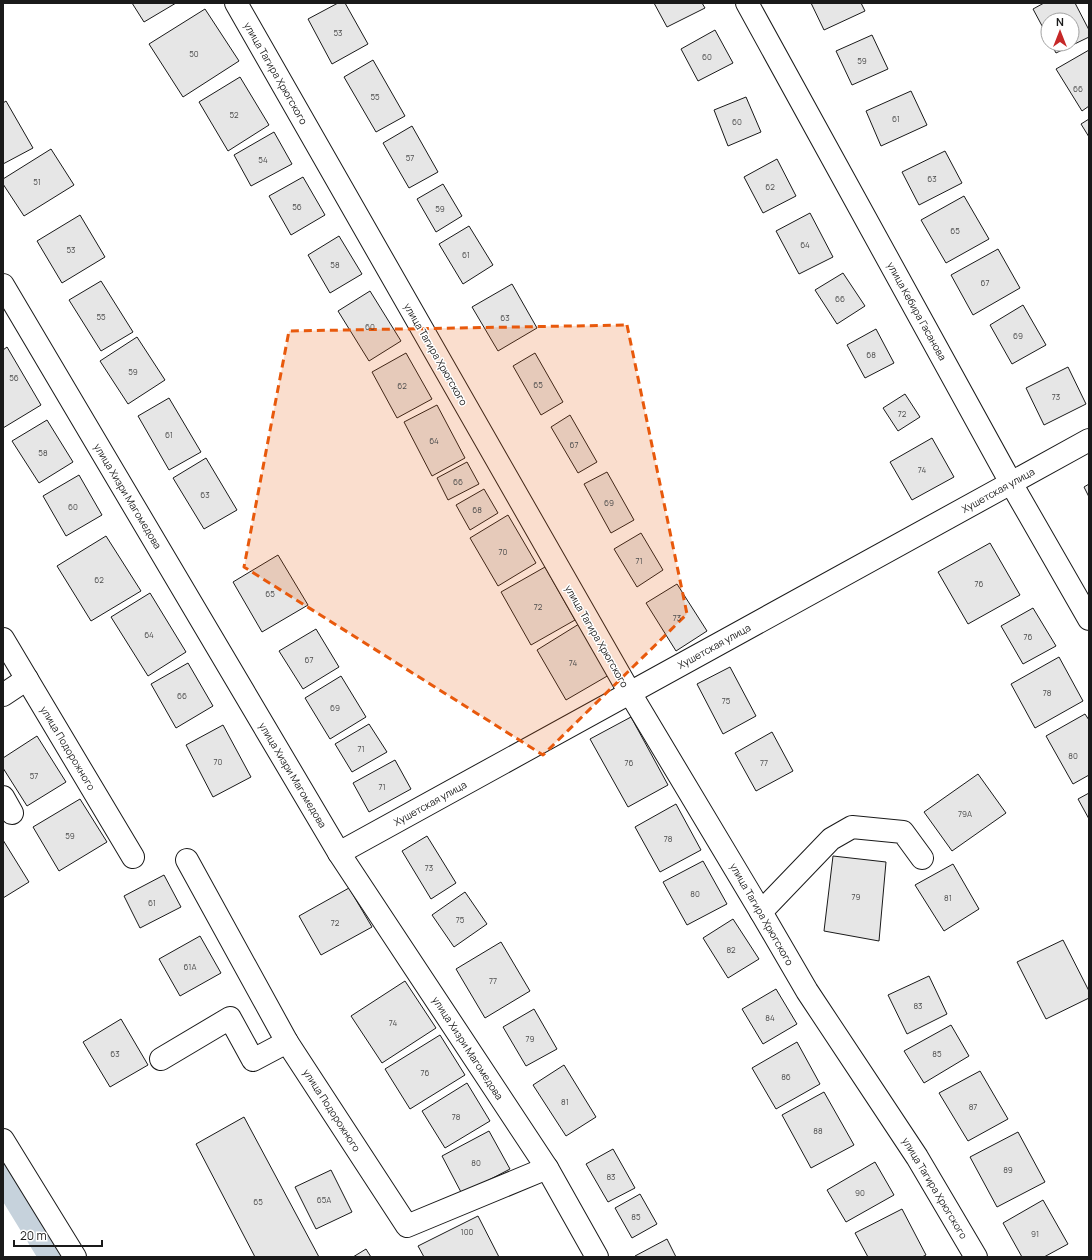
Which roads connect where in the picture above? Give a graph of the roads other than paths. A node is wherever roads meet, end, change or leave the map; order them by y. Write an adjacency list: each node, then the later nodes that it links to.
1 (236, 3): 9 (street, улица Тагира Хрюгского)
2 (747, 3): 5 (street, улица Кебира Гасанова)
3 (3, 285): 11 (street, улица Хизри Магомедова)
4 (1089, 440): 5 (street, Хушетская улица)
5 (1011, 483): 6 (street, улица Кебира Гасанова); 9 (street, Хушетская улица)
6 (1089, 619)
7 (3, 638): 8 (street, улица Подорожного)
8 (27, 679): 10 (street); 12 (street, улица Подорожного)
9 (630, 693): 11 (street, Хушетская улица); 15 (street, улица Тагира Хрюгского)
10 (3, 695)
11 (339, 853): 19 (street, улица Хизри Магомедова)
12 (133, 857)
13 (922, 858): 15 (street)
14 (188, 860): 16 (street, улица Подорожного)
15 (761, 912): 22 (street, улица Тагира Хрюгского)
16 (287, 1042): 17 (street); 19 (street, улица Подорожного)
17 (161, 1059)
18 (3, 1140): 20 (street)
19 (547, 1168): 21 (street, улица Хизри Магомедова)
20 (75, 1257)
21 (597, 1257)
22 (976, 1257)

